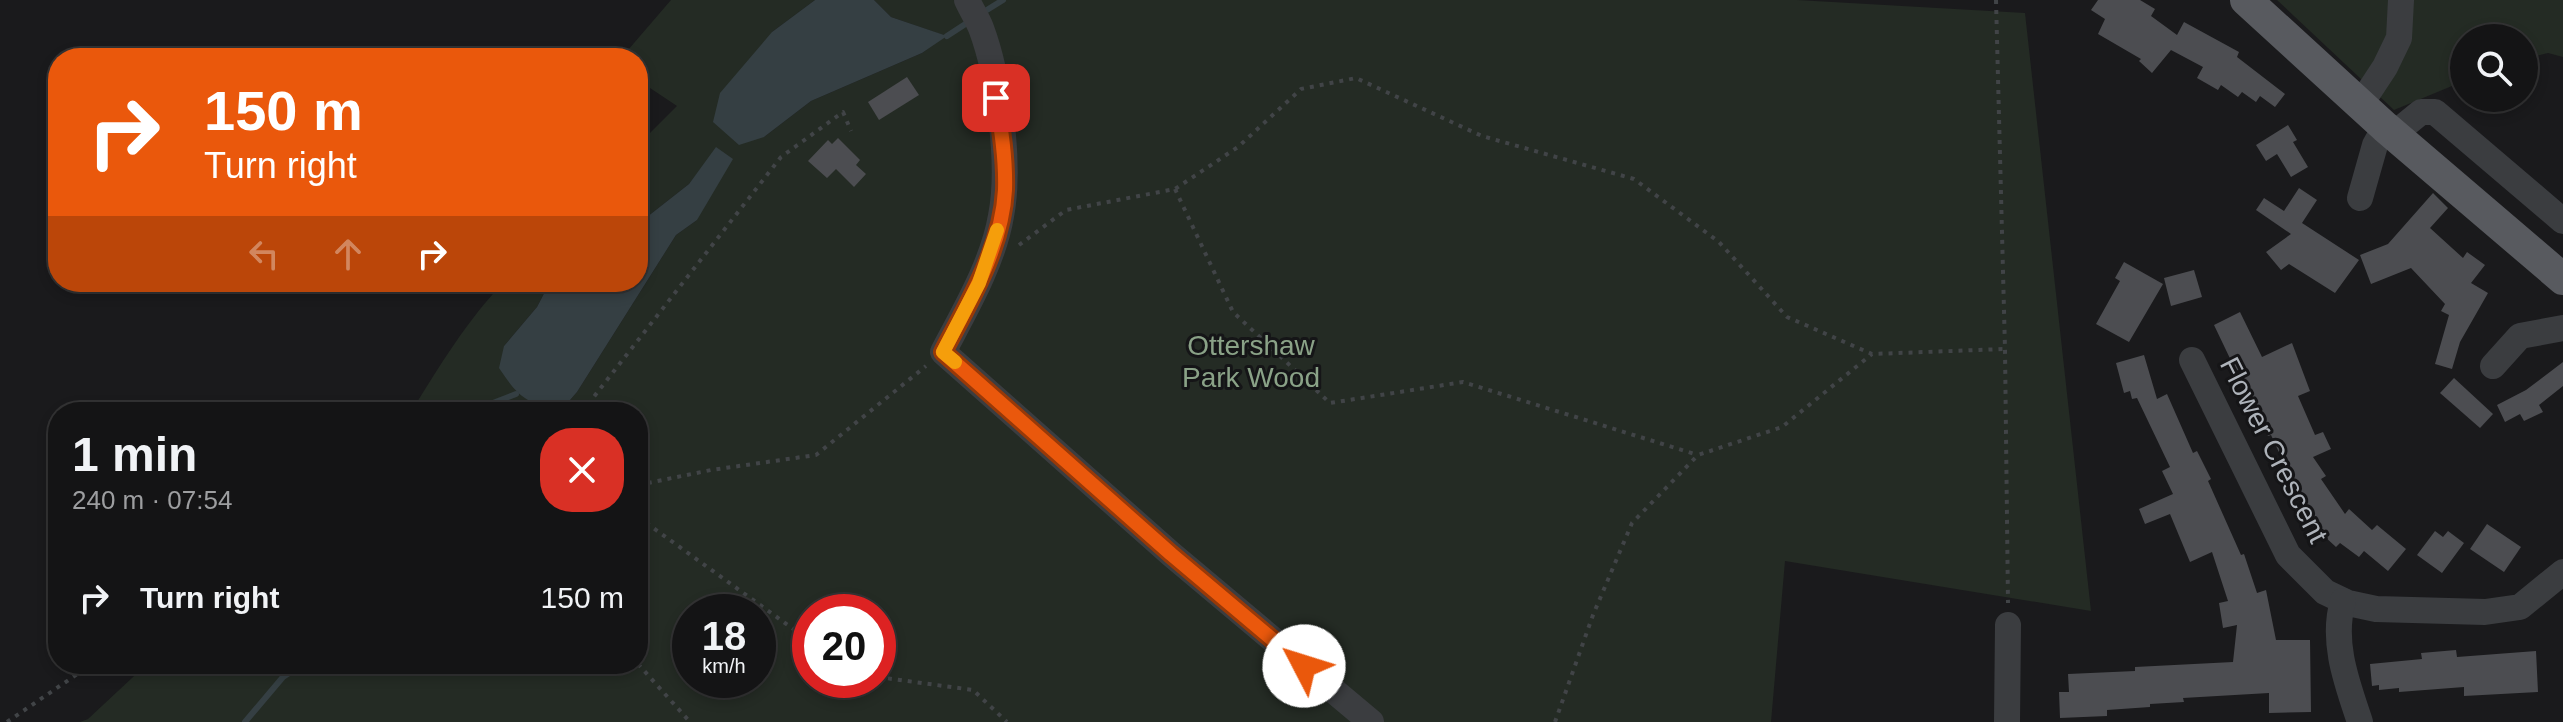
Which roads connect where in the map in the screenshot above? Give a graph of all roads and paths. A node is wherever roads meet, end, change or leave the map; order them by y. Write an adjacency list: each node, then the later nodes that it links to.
1 (1996, 0): 14 (path)
2 (2246, 0): 5 (main road)
3 (2401, 0): 5 (street)
4 (972, 11): 15 (street)
5 (2360, 105): 7 (main road)
6 (851, 131): 19 (path)
7 (2390, 131): 9 (street); 10 (street); 12 (main road)
8 (1175, 189): 11 (path); 16 (path); 20 (path)
9 (2360, 198)
10 (2563, 221)
11 (1015, 249)
12 (2563, 279)
13 (2563, 328): 18 (street)
14 (2005, 349): 16 (path); 25 (path)
15 (943, 352): 21 (path); 33 (street)
16 (1872, 354): 20 (path)
17 (2183, 357): 24 (street, Flower Crescent)
18 (2493, 366)
19 (590, 402)
20 (1698, 455): 34 (path)
21 (648, 483)
22 (648, 524): 26 (path)
23 (2563, 572): 24 (street, Flower Crescent)
24 (2343, 601): 36 (street)
25 (2008, 625): 35 (street)
26 (792, 628)
27 (77, 674): 30 (path)
28 (647, 674): 31 (path)
29 (896, 679): 32 (path)
30 (7, 722)
31 (690, 722)
32 (1007, 722)
33 (1371, 722)
34 (1555, 722)
35 (2007, 722)
36 (2360, 722)

